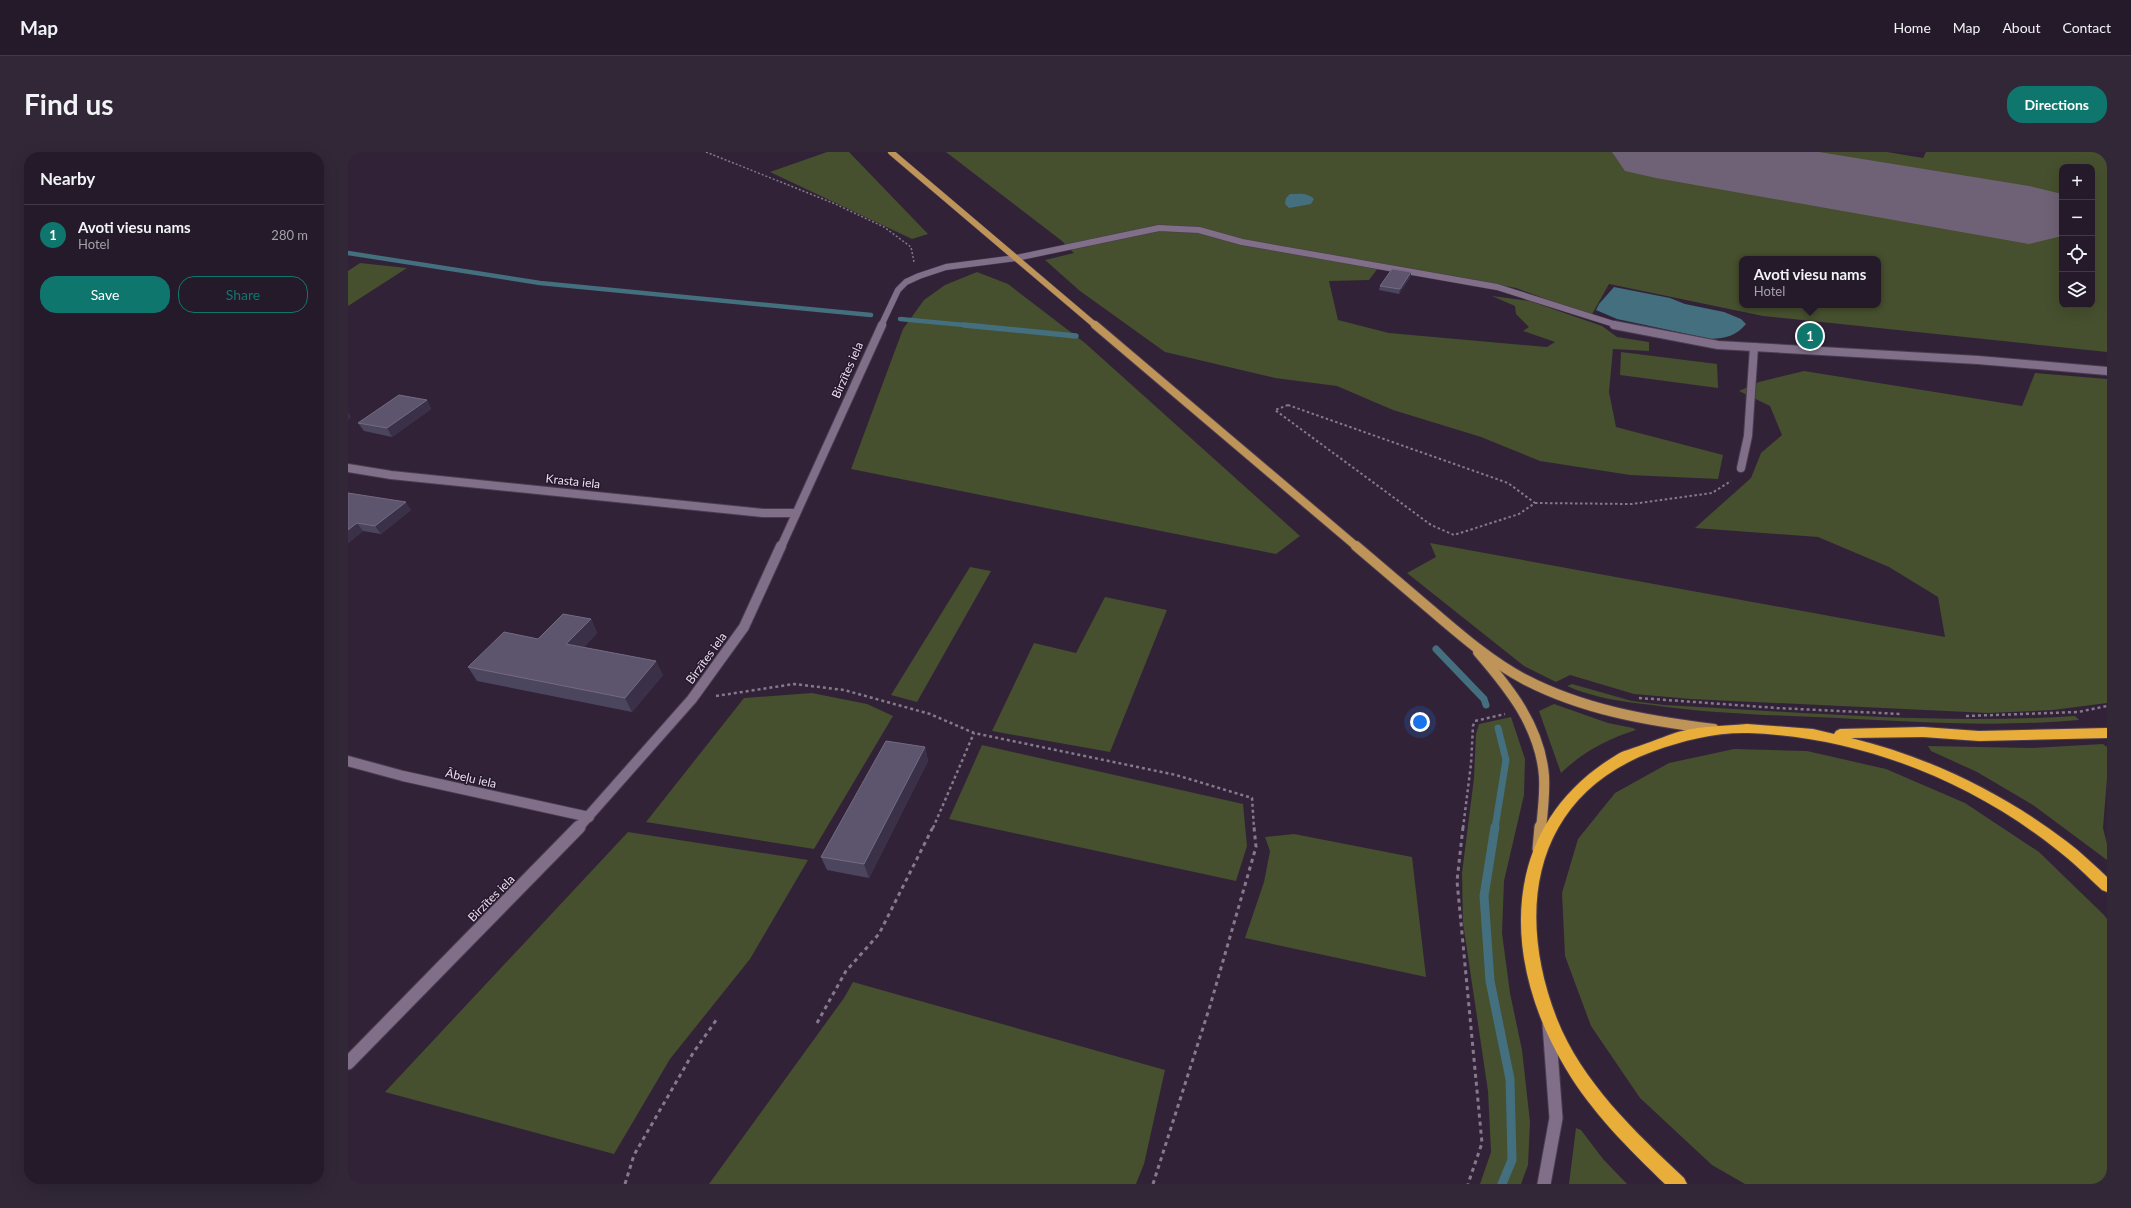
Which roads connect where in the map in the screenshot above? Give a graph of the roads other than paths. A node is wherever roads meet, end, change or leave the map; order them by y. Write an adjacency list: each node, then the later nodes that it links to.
1 (891, 152): 2 (main road)
2 (1016, 258): 3 (street, Birzītes iela); 7 (street, Birzītes iela); 8 (main road)
3 (1754, 347): 4 (street, Birzītes iela); 6 (street)
4 (2107, 371)
5 (348, 468): 7 (street, Krasta iela)
6 (1741, 468)
7 (796, 513): 13 (street, Birzītes iela)
8 (1471, 644): 9 (main road); 14 (main road)
9 (1726, 730): 11 (highway); 14 (highway)
10 (2107, 733): 11 (highway)
11 (1812, 734): 15 (highway)
12 (348, 761): 13 (street, Ābeļu iela)
13 (589, 817): 17 (street, Birzītes iela)
14 (1539, 849): 16 (highway)
15 (2107, 886)
16 (1549, 1018): 18 (street); 19 (highway)
17 (348, 1063)
18 (1544, 1184)
19 (1678, 1184)

